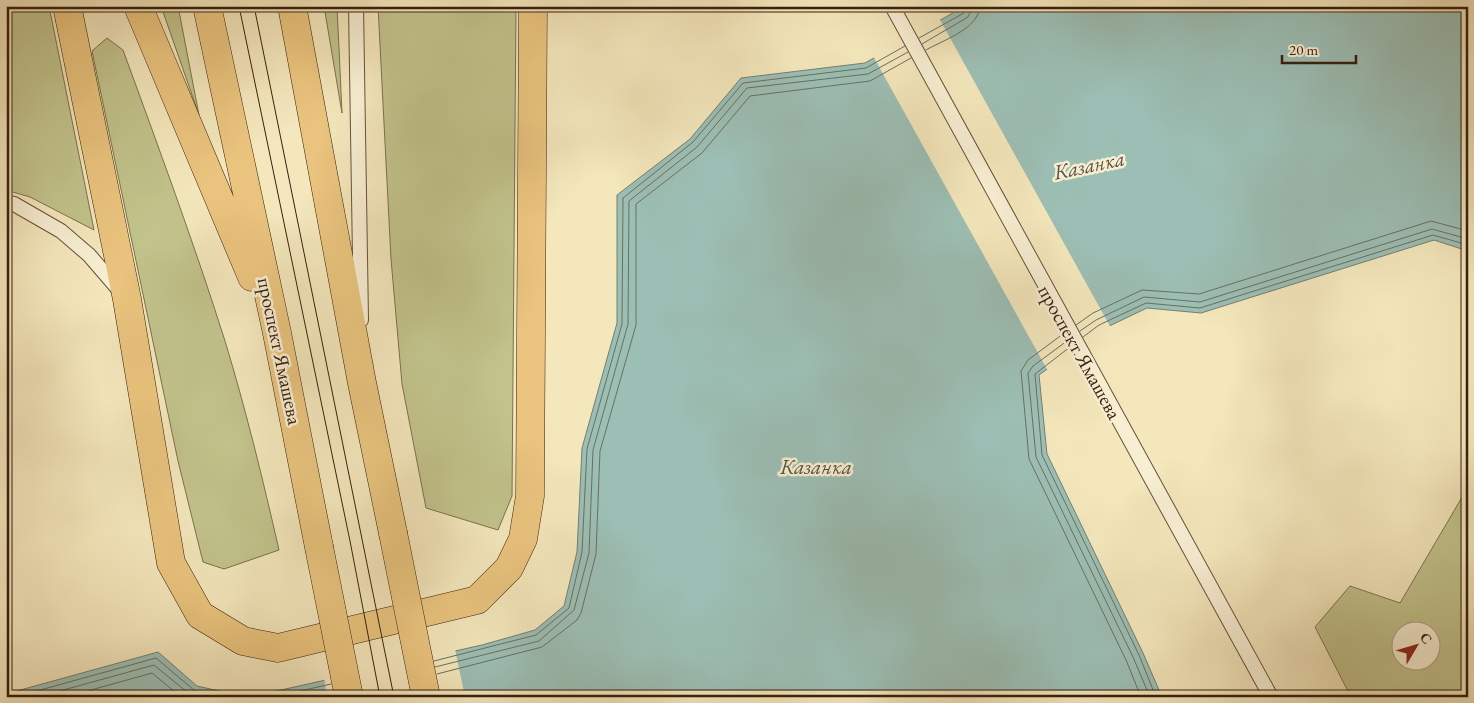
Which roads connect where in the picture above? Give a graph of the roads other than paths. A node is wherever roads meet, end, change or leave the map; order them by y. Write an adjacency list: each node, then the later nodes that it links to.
1 (67, 6): 9 (main road)
2 (138, 6): 10 (main road)
3 (207, 6): 10 (main road, проспект Ямашева)
4 (292, 6): 11 (main road)
5 (356, 6): 11 (lane)
6 (533, 6): 9 (main road)
7 (892, 6): 14 (lane, проспект Ямашева)
8 (6, 202): 9 (lane)
9 (127, 299)
10 (277, 333): 12 (main road, проспект Ямашева, bridge)
11 (362, 383): 13 (main road, bridge)
12 (349, 697)
13 (426, 697)
14 (1271, 697)

